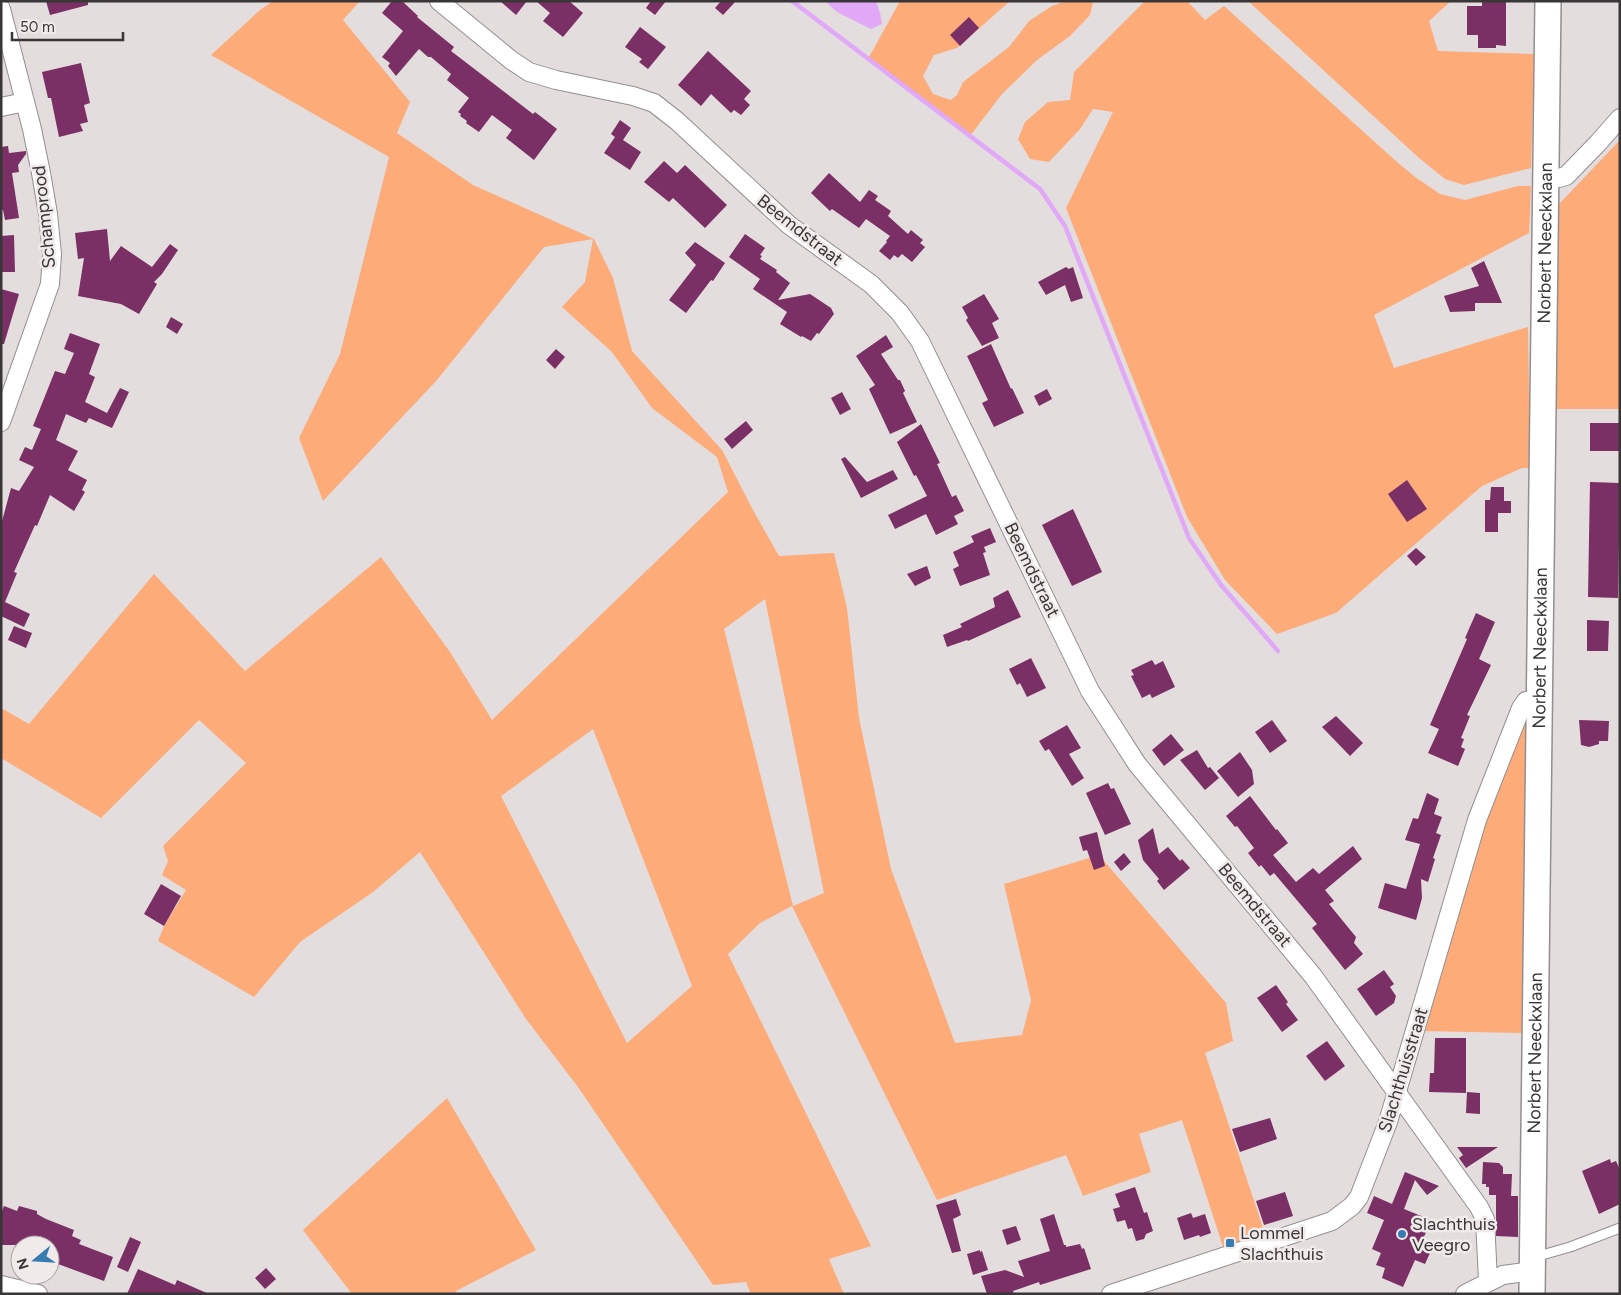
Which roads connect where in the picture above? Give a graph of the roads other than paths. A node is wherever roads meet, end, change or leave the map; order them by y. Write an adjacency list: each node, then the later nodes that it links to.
1 (439, 1): 10 (street, Beemdstraat)
2 (1548, 1): 7 (main road, Norbert Neeckxlaan)
3 (1, 9): 4 (street, Schamprood)
4 (25, 102): 5 (street); 8 (street, Schamprood)
5 (1, 108)
6 (1620, 118): 7 (street)
7 (1546, 178): 9 (main road, Norbert Neeckxlaan)
8 (1, 422)
9 (1540, 699): 10 (street, Slachthuisstraat); 12 (main road, Norbert Neeckxlaan)
10 (1397, 1092): 13 (street, Beemdstraat); 16 (street, Slachthuisstraat)
11 (1620, 1228): 12 (lane)
12 (1532, 1274): 13 (street)
13 (1488, 1281): 17 (street)
14 (1, 1285): 15 (street)
15 (38, 1294)
16 (1111, 1294)
17 (1465, 1294)

